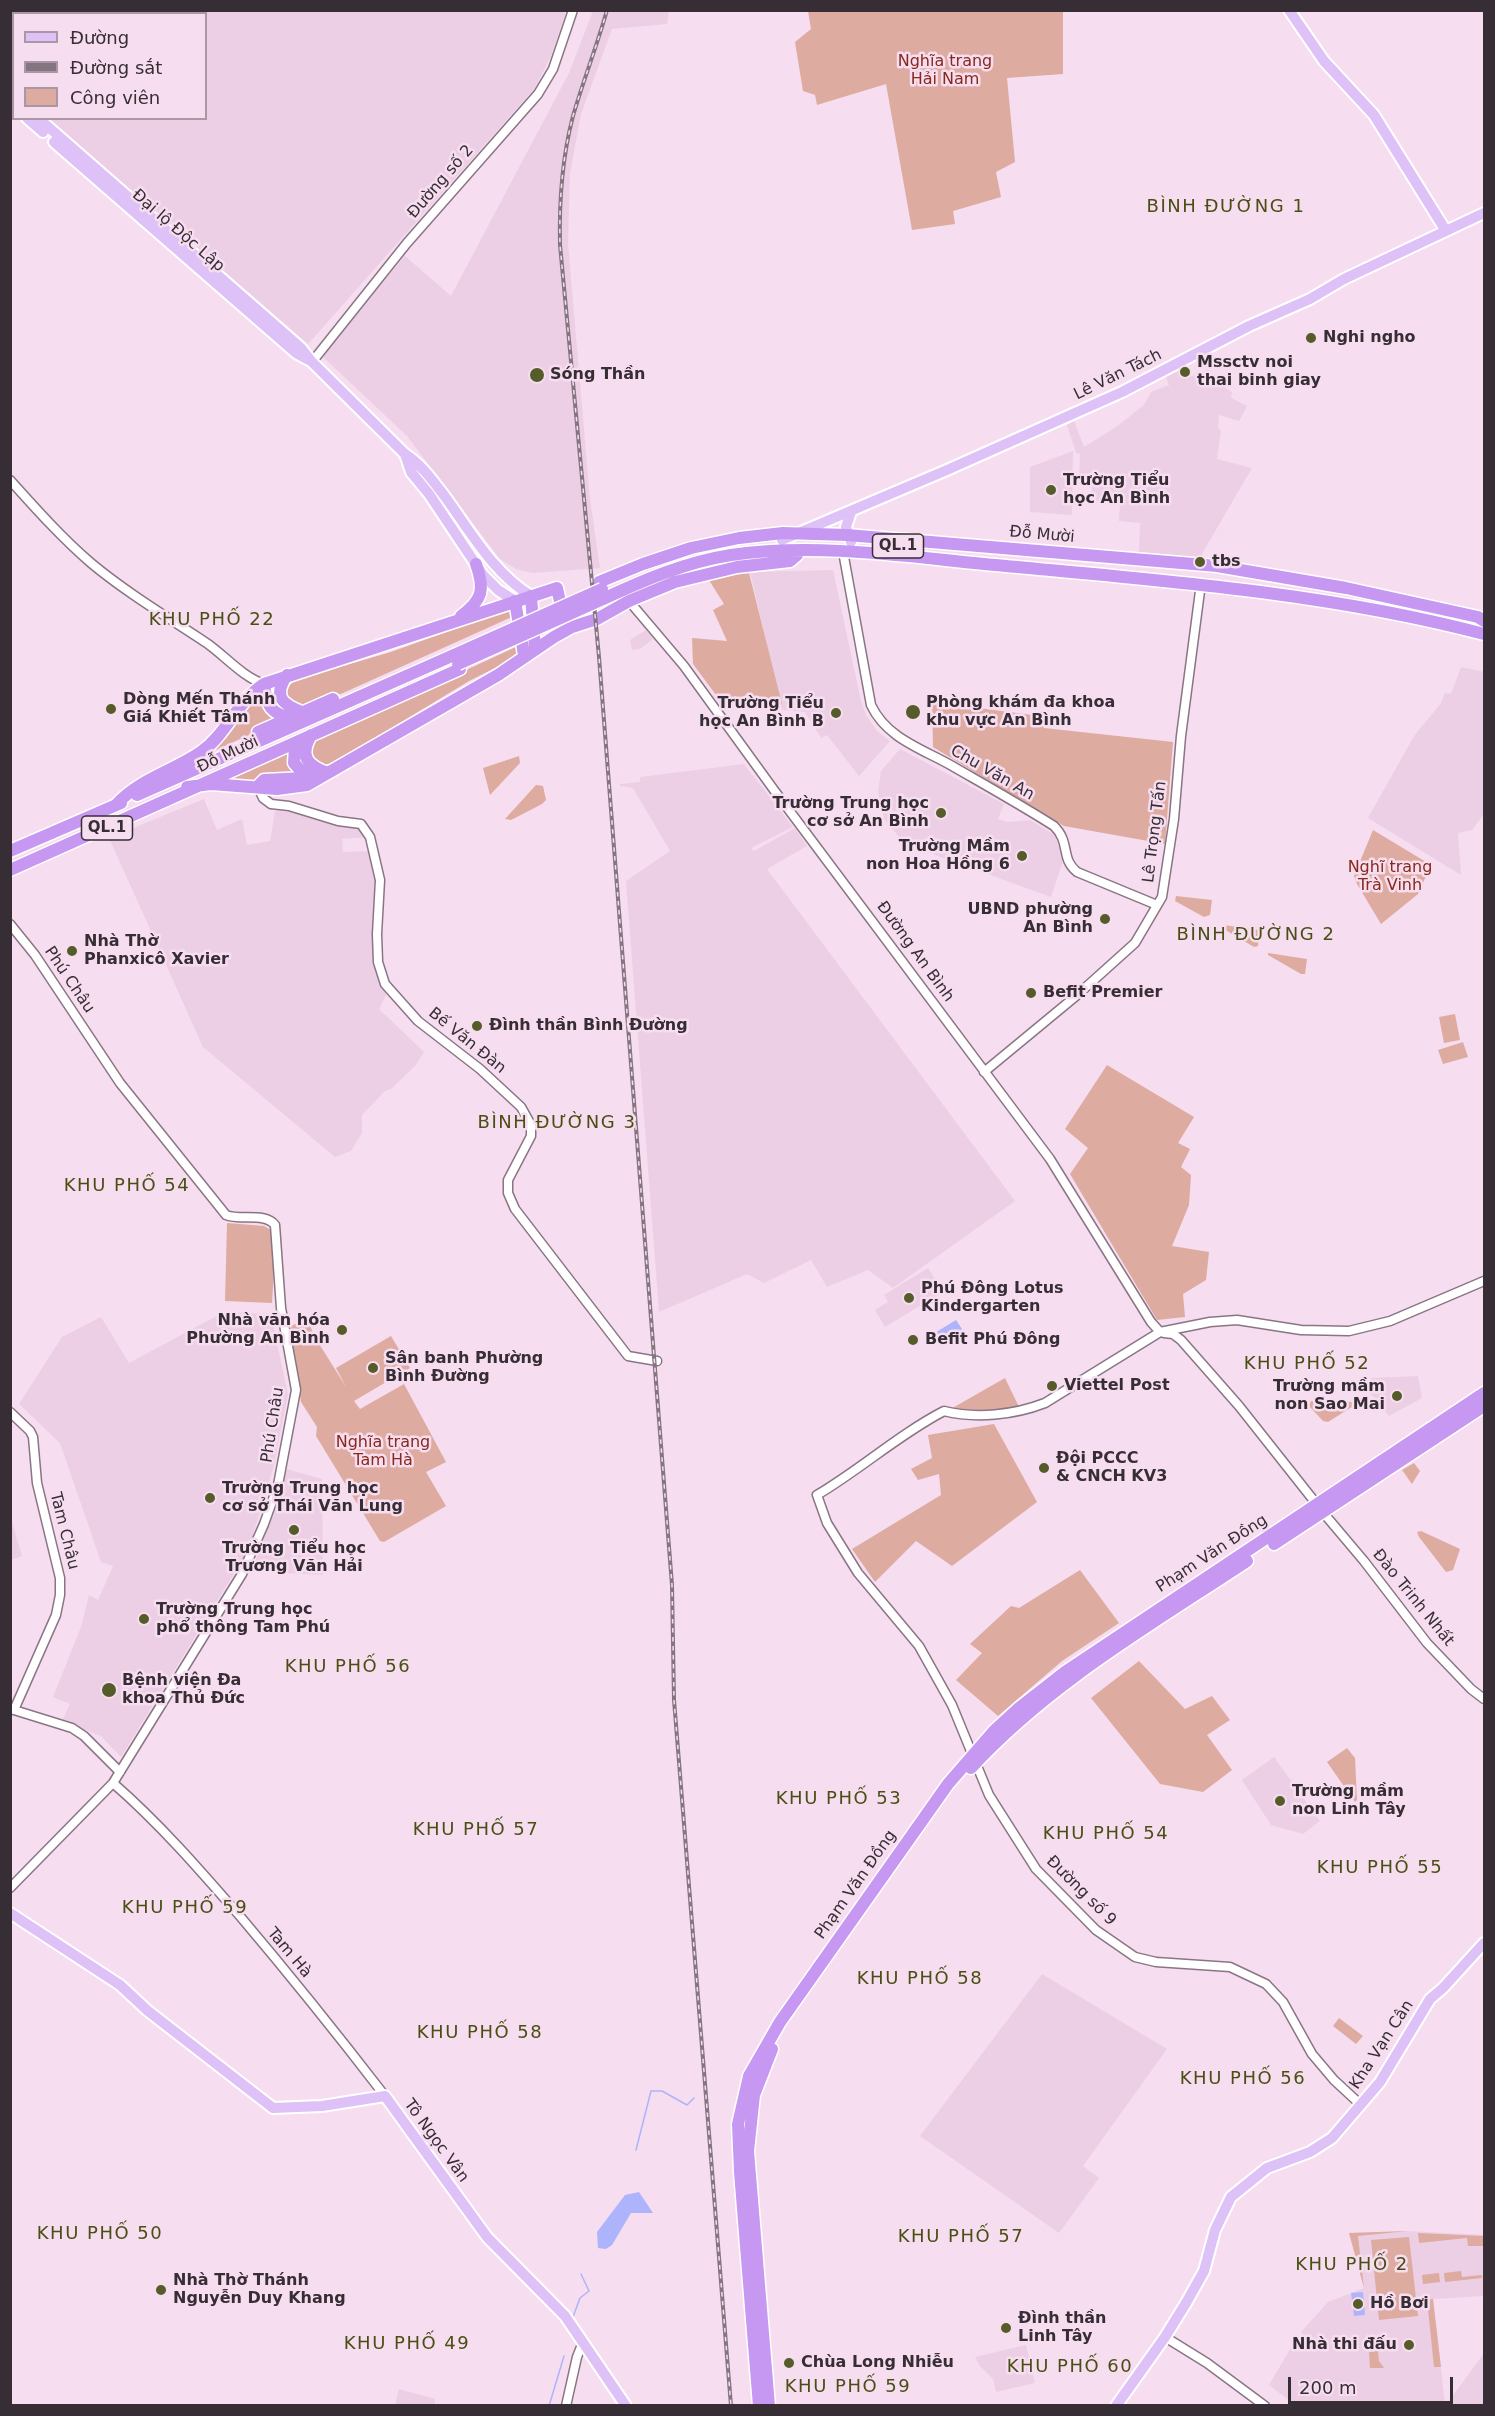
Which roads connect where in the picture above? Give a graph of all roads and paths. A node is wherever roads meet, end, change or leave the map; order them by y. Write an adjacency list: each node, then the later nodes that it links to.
1 (573, 10): 7 (street, Đường số 2)
2 (1290, 10): 6 (main road)
3 (29, 120): 7 (main road, Đại lộ Độc Lập)
4 (40, 120): 7 (main road, Đại lộ Độc Lập)
5 (1485, 213): 6 (main road, Lê Văn Tách)
6 (1446, 231): 10 (main road, Lê Văn Tách)
7 (312, 362): 8 (main road, Đại lộ Độc Lập)
8 (405, 454): 15 (main road, Đại lộ Độc Lập); 20 (main road, Đại lộ Độc Lập)
9 (10, 480): 32 (street)
10 (851, 512): 11 (main road, Lê Văn Tách); 13 (main road)
11 (797, 533): 12 (main road, Lê Văn Tách); 13 (highway, Đỗ Mười / QL.1); 19 (highway, Đỗ Mười / QL.1)
12 (782, 540): 13 (highway, Đỗ Mười / QL.1); 19 (highway, Đỗ Mười / QL.1)
13 (846, 546): 14 (highway, QL.1); 16 (highway, Đỗ Mười / QL.1); 17 (highway, Đỗ Mười / QL.1); 19 (highway, Đỗ Mười / QL.1); 46 (street, Chu Văn An)
14 (797, 555): 19 (highway, QL.1); 22 (highway, QL.1)
15 (476, 564): 21 (main road, Đại lộ Độc Lập); 23 (highway)
16 (1202, 568): 17 (highway); 24 (highway, Đỗ Mười / QL.1)
17 (1200, 588): 26 (highway, Đỗ Mười / QL.1); 28 (highway, Đỗ Mười / QL.1); 46 (street, Lê Trọng Tấn)
18 (546, 591): 20 (highway); 25 (highway); 27 (highway)
19 (602, 594): 30 (highway, QL.1, bridge)
20 (531, 596): 21 (highway); 29 (highway)
21 (515, 601): 23 (highway); 29 (highway)
22 (629, 601): 25 (highway, QL.1); 48 (street, Đường An Bình)
23 (454, 621): 31 (highway)
24 (1485, 621)
25 (567, 631): 27 (highway, QL.1)
26 (1485, 634)
27 (552, 638): 29 (highway, QL.1)
28 (1485, 640)
29 (524, 656): 36 (highway)
30 (456, 659): 33 (highway, Đỗ Mười / QL.1); 35 (highway, Đỗ Mười / QL.1)
31 (287, 675): 32 (highway); 33 (highway)
32 (264, 684): 34 (highway); 41 (highway)
33 (303, 716): 34 (highway); 41 (highway, Đỗ Mười / QL.1)
34 (289, 718): 41 (highway, Đỗ Mười / QL.1)
35 (309, 734): 36 (highway); 37 (highway); 38 (highway, Đỗ Mười / QL.1); 39 (highway, Đỗ Mười / QL.1)
36 (330, 771): 37 (highway); 40 (highway)
37 (312, 776): 40 (highway)
38 (202, 785): 39 (highway); 40 (highway); 45 (highway, Đỗ Mười / QL.1)
39 (187, 787): 44 (highway, Đỗ Mười / QL.1)
40 (258, 787): 51 (street, Bế Văn Đàn)
41 (120, 801): 42 (highway, Đỗ Mười / QL.1); 43 (highway, Đỗ Mười / QL.1)
42 (10, 846)
43 (10, 851)
44 (10, 863)
45 (10, 870)
46 (1157, 905): 48 (street, Lê Trọng Tấn)
47 (10, 924): 58 (street, Phú Châu)
48 (984, 1072): 50 (street, Đường An Bình)
49 (1485, 1281): 50 (street)
50 (1160, 1332): 55 (street, Đào Trinh Nhất); 57 (street, Đường số 9)
51 (653, 1360)
52 (1485, 1393): 55 (highway, Phạm Văn Đồng)
53 (1485, 1406): 55 (highway, Phạm Văn Đồng)
54 (10, 1412): 58 (street, Tam Châu)
55 (1319, 1507): 56 (street, Đào Trinh Nhất); 57 (highway, Phạm Văn Đồng)
56 (1485, 1699)
57 (974, 1759): 64 (street, Đường số 9); 69 (highway, Phạm Văn Đồng); 70 (highway, Phạm Văn Đồng)
58 (120, 1772): 59 (street, Phú Châu)
59 (113, 1783): 60 (street, Phú Châu); 63 (street, Tam Hà)
60 (10, 1888)
61 (10, 1913): 63 (main road, Tô Ngọc Vân)
62 (1485, 1943): 64 (main road, Kha Vạn Cân)
63 (385, 2096): 66 (main road, Tô Ngọc Vân)
64 (1361, 2105): 65 (main road, Kha Vạn Cân)
65 (1165, 2337): 71 (main road); 72 (street)
66 (584, 2342): 67 (street); 68 (main road, Tô Ngọc Vân)
67 (566, 2406)
68 (626, 2406)
69 (759, 2406)
70 (769, 2406)
71 (1116, 2406)
72 (1265, 2406)

